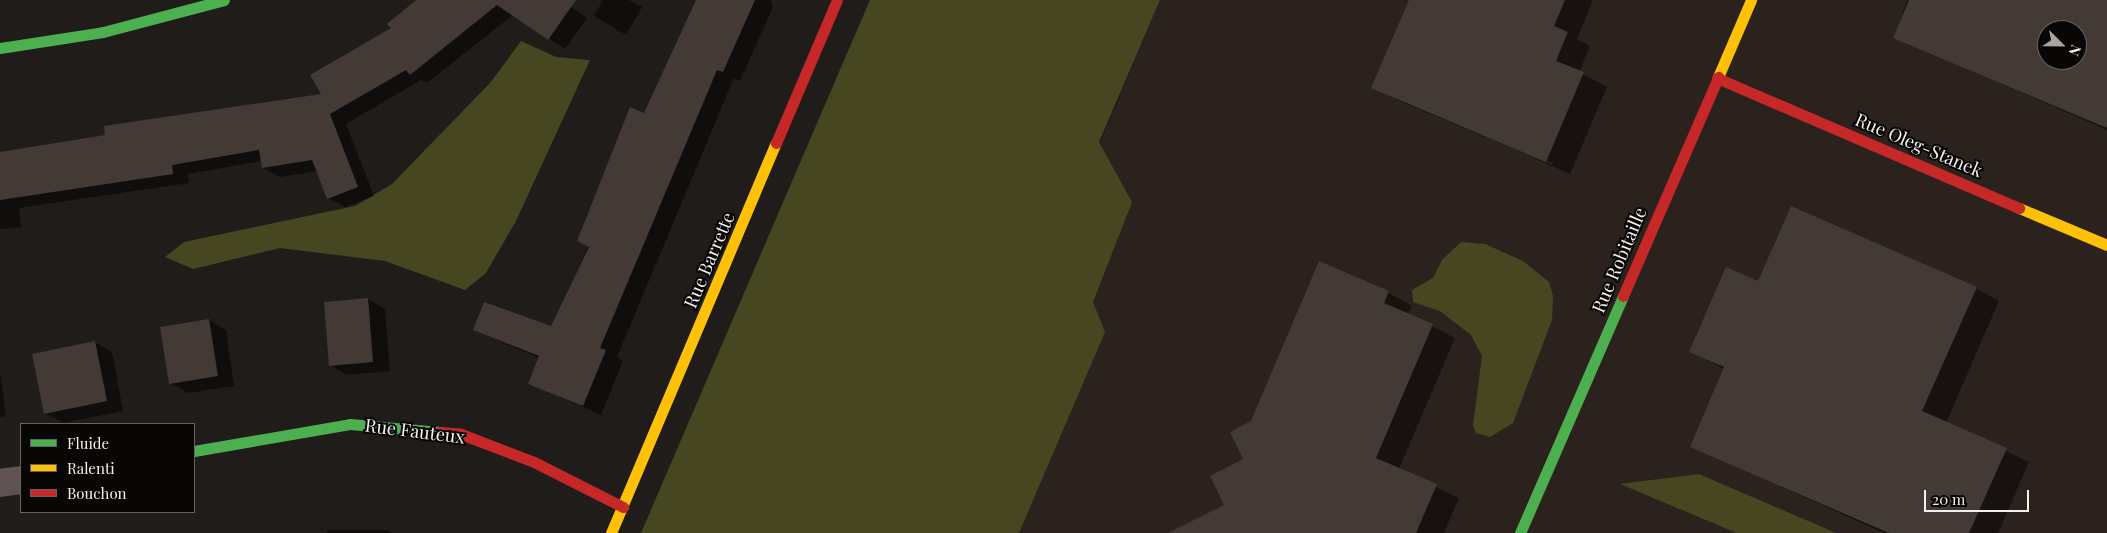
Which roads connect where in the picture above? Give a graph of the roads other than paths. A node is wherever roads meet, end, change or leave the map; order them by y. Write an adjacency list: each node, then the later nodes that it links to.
1 (224, 0): 4 (street)
2 (837, 0): 10 (street, Rue Barrette)
3 (1751, 0): 5 (street, Rue Robitaille)
4 (0, 48)
5 (1717, 78): 6 (street, Rue Oleg-Stanek); 12 (street, Rue Robitaille)
6 (2107, 245)
7 (195, 451): 10 (street, Rue Fauteux)
8 (20, 480): 9 (street)
9 (0, 483)
10 (623, 507): 11 (street, Rue Barrette)
11 (611, 533)
12 (1520, 533)

